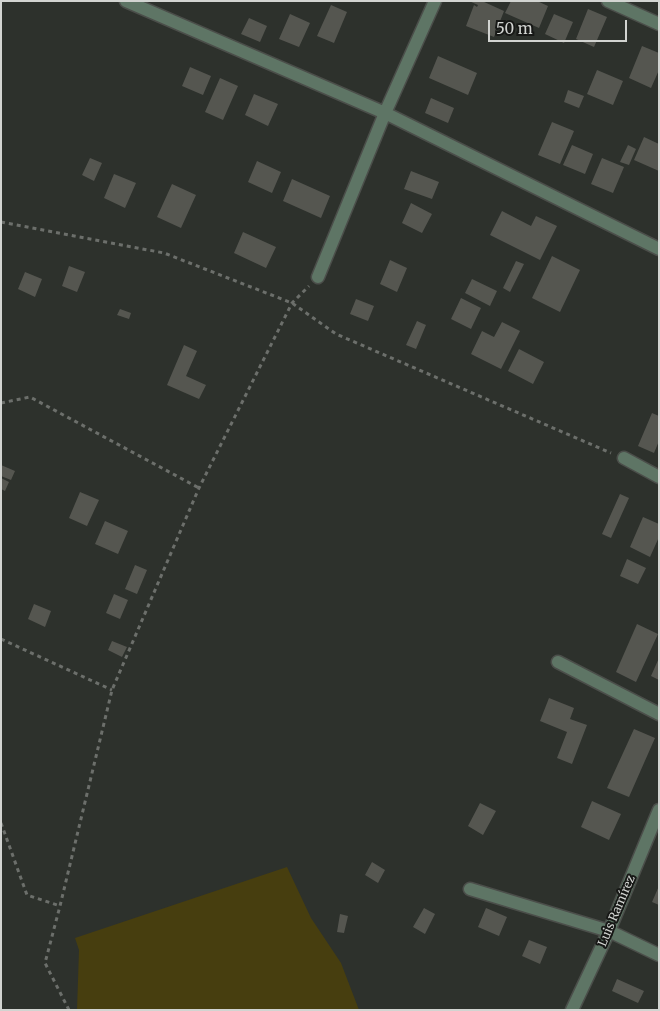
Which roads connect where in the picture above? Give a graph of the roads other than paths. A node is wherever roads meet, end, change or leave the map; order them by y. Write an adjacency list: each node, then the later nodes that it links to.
1 (126, 1): 5 (street)
2 (435, 1): 5 (street)
3 (608, 1): 4 (street)
4 (659, 24)
5 (385, 113): 6 (street); 7 (street)
6 (659, 249)
7 (318, 277)
8 (624, 458): 9 (street)
9 (659, 477)
10 (558, 662): 11 (street)
11 (659, 714)
12 (659, 810): 14 (street, Luis Ramírez)
13 (470, 889): 14 (street)
14 (610, 931): 15 (street); 16 (street, Luis Ramírez)
15 (659, 956)
16 (572, 1010)

